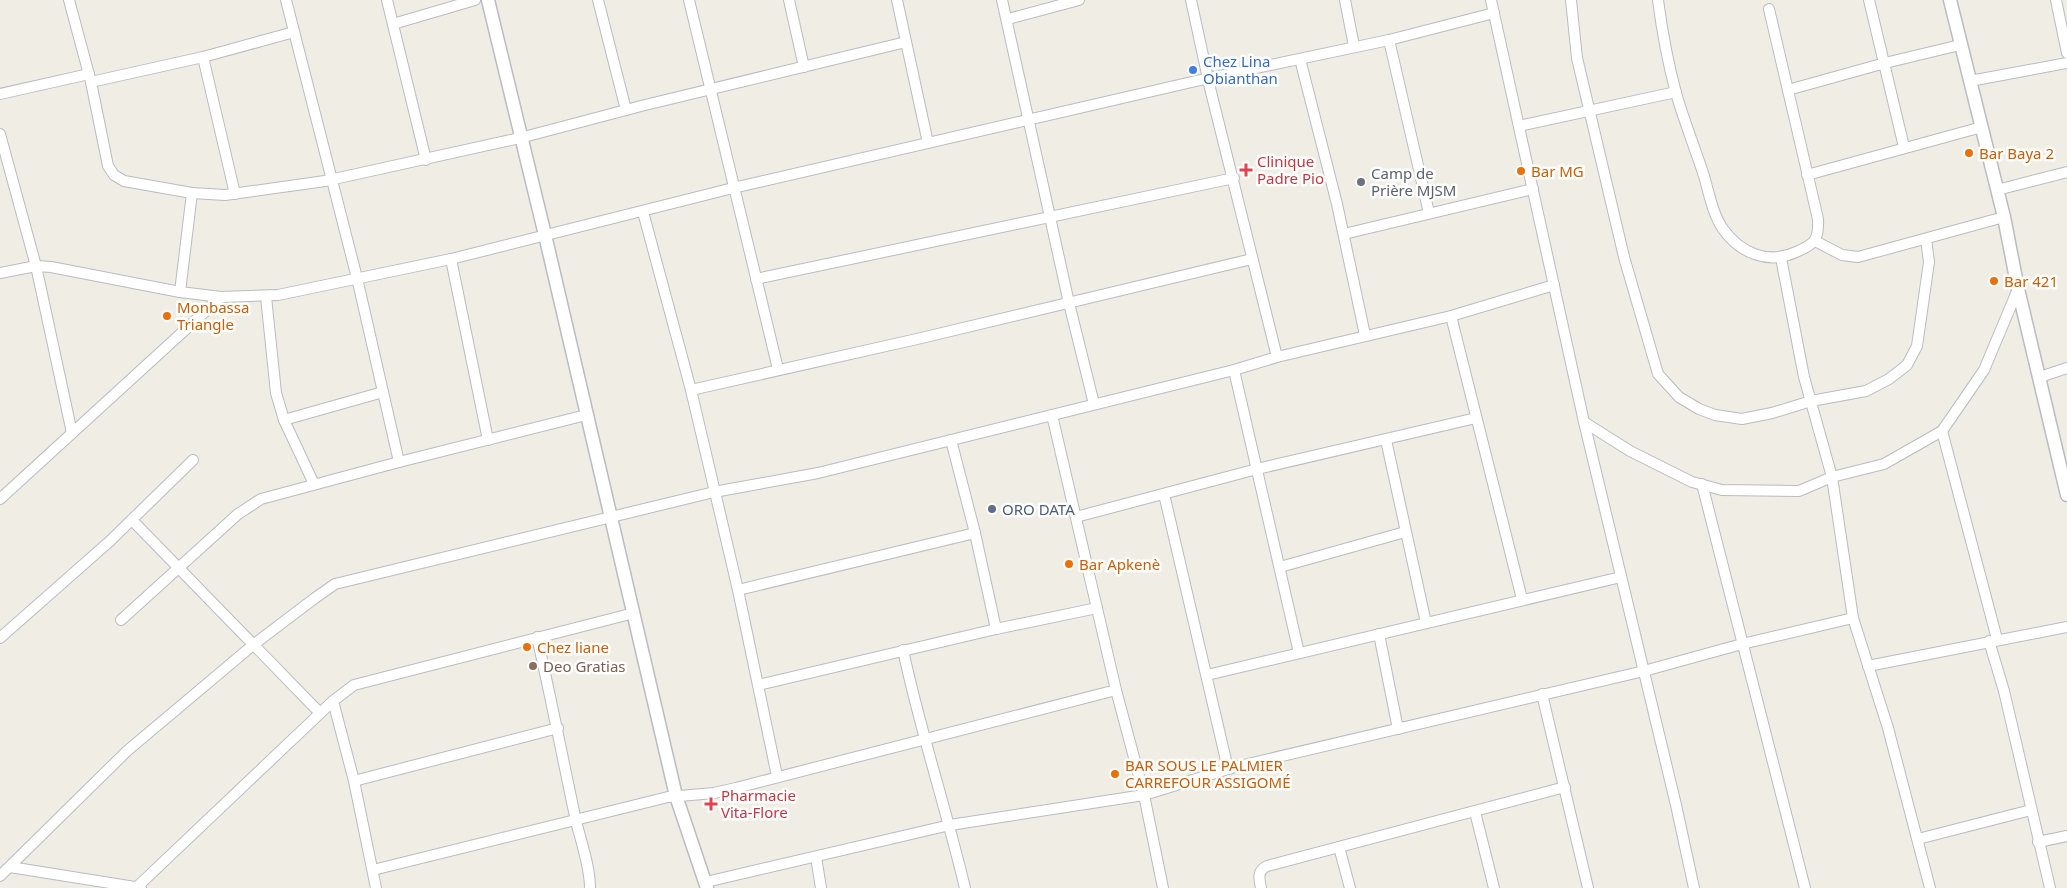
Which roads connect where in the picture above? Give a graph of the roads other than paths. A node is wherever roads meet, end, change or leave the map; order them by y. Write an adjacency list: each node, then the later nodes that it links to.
1 (69, 0): 35 (street)
2 (286, 0): 24 (street)
3 (387, 0): 23 (street)
4 (476, 0): 23 (street)
5 (488, 0): 48 (street)
6 (598, 0): 42 (street)
7 (689, 0): 38 (street)
8 (789, 0): 34 (street)
9 (897, 0): 26 (street)
10 (1002, 0): 22 (street)
11 (1079, 0): 22 (street)
12 (1191, 0): 36 (street)
13 (1345, 0): 28 (street)
14 (1491, 0): 21 (street)
15 (1571, 0): 43 (street)
16 (1658, 0): 40 (street)
17 (1869, 0): 32 (street)
18 (1950, 0): 27 (street)
19 (2056, 0): 29 (street)
20 (1769, 8): 39 (street)
21 (1494, 13): 25 (street); 45 (street)
22 (1008, 19): 44 (street)
23 (393, 24): 51 (street)
24 (294, 32): 30 (street); 55 (street)
25 (1389, 40): 28 (street); 62 (street)
26 (906, 42): 34 (street); 49 (street)
27 (1960, 45): 32 (street); 37 (street)
28 (1354, 46): 31 (street)
29 (2067, 53)
30 (203, 57): 35 (street); 60 (street)
31 (1300, 59): 36 (street); 65 (street)
32 (1884, 63): 39 (street); 50 (street)
33 (2067, 63): 37 (street)
34 (804, 67): 38 (street)
35 (90, 78): 41 (street); 59 (street)
36 (1209, 78): 44 (street); 54 (street)
37 (1970, 81): 46 (street)
38 (710, 89): 42 (street); 56 (street)
39 (1788, 90): 53 (street)
40 (1676, 92): 43 (street); 69 (street)
41 (0, 94)
42 (626, 110): 48 (street)
43 (1590, 110): 45 (street); 91 (street)
44 (1028, 121): 49 (street); 63 (street)
45 (1519, 126): 57 (street)
46 (1982, 127): 50 (street); 58 (street)
47 (0, 134): 72 (street)
48 (520, 138): 51 (street); 66 (street)
49 (928, 143): 56 (street)
50 (1904, 147): 53 (street)
51 (426, 160): 55 (street)
52 (2067, 172): 58 (street)
53 (1807, 175): 68 (street)
54 (1234, 178): 63 (street); 71 (street)
55 (331, 180): 60 (street); 74 (street)
56 (734, 188): 61 (street); 75 (street)
57 (1533, 190): 62 (street); 76 (street)
58 (1997, 190): 64 (street)
59 (192, 193): 60 (street); 78 (street)
60 (235, 194)
61 (643, 212): 66 (street); 89 (street)
62 (1429, 214): 65 (street)
63 (1051, 216): 75 (street); 81 (street)
64 (2004, 217): 67 (street); 77 (street)
65 (1344, 234): 83 (street)
66 (545, 235): 70 (street); 93 (street)
67 (1926, 239): 68 (street); 91 (street)
68 (1815, 242): 69 (street)
69 (1781, 258): 91 (street)
70 (451, 259): 74 (street); 100 (street)
71 (1252, 260): 81 (street); 84 (street)
72 (36, 266): 73 (street); 78 (street); 99 (street)
73 (0, 273)
74 (358, 278): 80 (street); 90 (street)
75 (756, 279): 86 (street)
76 (1554, 285): 82 (street); 97 (street)
77 (2018, 289): 88 (street); 98 (street)
78 (180, 292): 79 (street)
79 (221, 297): 80 (street); 99 (street)
80 (266, 297): 96 (street)
81 (1069, 303): 86 (street); 92 (street)
82 (1451, 316): 83 (street); 95 (street)
83 (1365, 335): 84 (street)
84 (1277, 357): 87 (street)
85 (2067, 368): 88 (street)
86 (778, 369): 89 (street)
87 (1234, 370): 92 (street); 105 (street)
88 (2040, 377): 111 (street)
89 (691, 390): 109 (street)
90 (383, 392): 96 (street); 104 (street)
91 (1811, 400): 106 (street)
92 (1094, 404): 94 (street)
93 (586, 415): 100 (street); 113 (street)
94 (1052, 415): 101 (street); 114 (street)
95 (1476, 418): 102 (street); 122 (street)
96 (284, 420): 107 (street)
97 (1584, 422): 108 (street); 120 (street)
98 (1942, 431): 106 (street); 133 (street)
99 (72, 433): 112 (street)
100 (488, 440): 104 (street)
101 (951, 440): 109 (street); 117 (street)
102 (1386, 440): 105 (street); 116 (street)
103 (193, 460): 115 (street)
104 (399, 462): 107 (street)
105 (1257, 469): 110 (street); 118 (street)
106 (1832, 477): 108 (street); 125 (street)
107 (314, 484): 119 (street)
108 (1702, 484): 134 (street)
109 (714, 492): 113 (street); 121 (street)
110 (1164, 494): 114 (street); 140 (street)
111 (2067, 494)
112 (0, 499)
113 (610, 517): 124 (street); 135 (street)
114 (1076, 517): 123 (street)
115 (132, 520): 119 (street); 132 (street)
116 (1405, 532): 118 (street); 127 (street)
117 (975, 533): 121 (street); 129 (street)
118 (1280, 567): 137 (street)
119 (177, 568): 126 (street); 135 (street)
120 (1621, 577): 122 (street); 139 (street)
121 (738, 590): 141 (street)
122 (1522, 599): 127 (street)
123 (1097, 608): 129 (street); 142 (street)
124 (634, 613): 131 (street); 154 (street)
125 (1853, 618): 134 (street); 138 (street)
126 (121, 620)
127 (1426, 623): 130 (street)
128 (2067, 627): 133 (street)
129 (996, 629): 136 (street)
130 (1380, 634): 137 (street); 147 (street)
131 (537, 637): 144 (street); 146 (street)
132 (0, 638)
133 (1993, 640): 138 (street); 155 (street)
134 (1742, 644): 139 (street); 179 (street)
135 (253, 645): 145 (street); 164 (street)
136 (903, 650): 141 (street); 148 (street)
137 (1300, 653): 140 (street)
138 (1868, 666): 160 (street)
139 (1644, 671): 143 (street); 178 (street)
140 (1207, 675): 149 (street)
141 (758, 685): 150 (street)
142 (1116, 690): 148 (street); 153 (street)
143 (1542, 694): 147 (street); 152 (street)
144 (333, 701): 145 (street); 151 (street)
145 (320, 714): 168 (street)
146 (558, 728): 151 (street); 157 (street)
147 (1398, 729): 149 (street)
148 (926, 740): 150 (street); 158 (street)
149 (1228, 769): 153 (street)
150 (777, 776): 154 (street)
151 (354, 781): 165 (street)
152 (1564, 787): 156 (street); 177 (street)
153 (1144, 795): 158 (street); 173 (street)
154 (676, 796): 157 (street); 167 (street)
155 (2031, 810): 160 (street); 161 (street)
156 (1475, 812): 162 (street); 176 (street)
157 (576, 821): 165 (street); 170 (street)
158 (950, 825): 163 (street); 172 (street)
159 (2067, 836): 161 (street)
160 (1918, 839): 180 (street)
161 (2038, 842): 181 (street)
162 (1339, 847): 174 (street); 175 (street)
163 (816, 857): 167 (street); 171 (street)
164 (10, 867): 166 (street); 168 (street)
165 (373, 870): 169 (street)
166 (0, 876)
167 (706, 885)
168 (139, 888)
169 (376, 888)
170 (590, 888)
171 (822, 888)
172 (965, 888)
173 (1163, 888)
174 (1261, 888)
175 (1350, 888)
176 (1494, 888)
177 (1588, 888)
178 (1694, 888)
179 (1805, 888)
180 (1930, 888)
181 (2050, 888)

